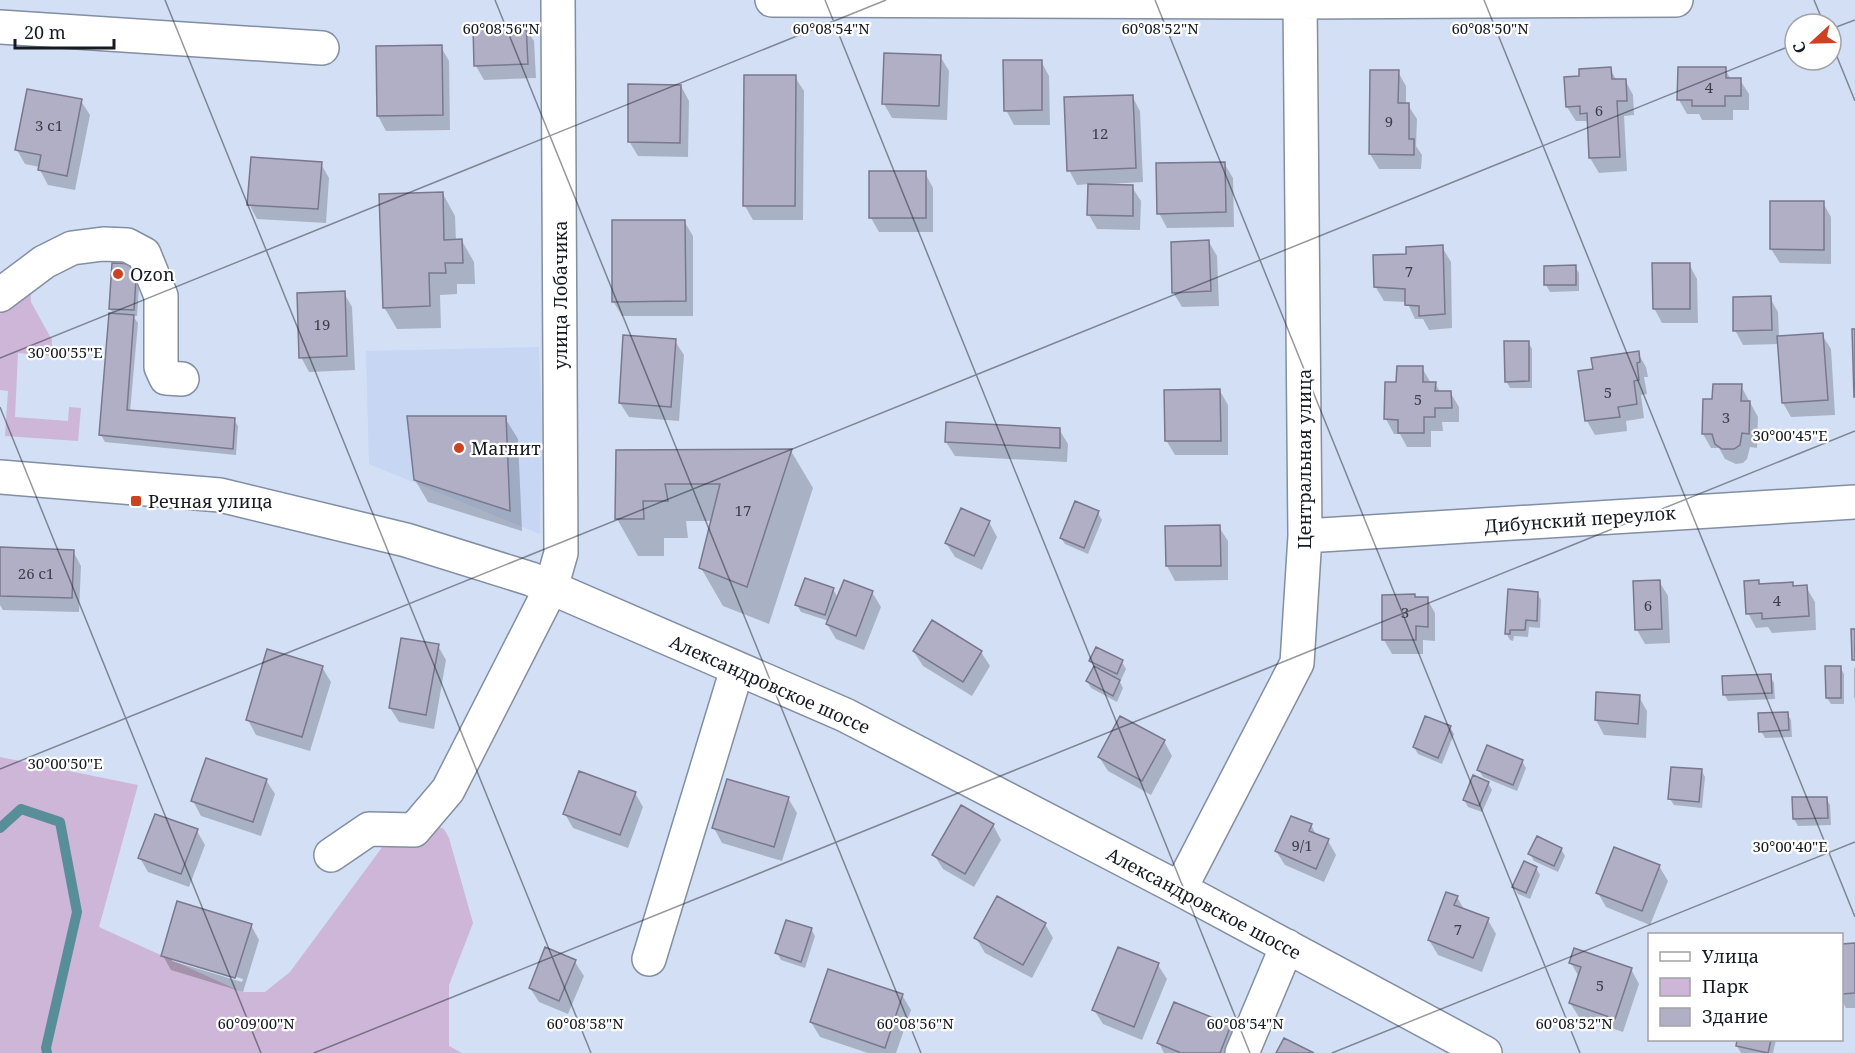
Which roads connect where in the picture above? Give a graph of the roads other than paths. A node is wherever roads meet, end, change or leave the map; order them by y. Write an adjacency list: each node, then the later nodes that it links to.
1 (558, 0): 12 (street, улица Лобачика)
2 (772, 0): 4 (street)
3 (1676, 0): 4 (street)
4 (1300, 1): 11 (street, Центральная улица)
5 (0, 27): 6 (street)
6 (322, 48)
7 (0, 295): 8 (street)
8 (182, 379)
9 (0, 477): 12 (street, Александровское шоссе)
10 (1855, 502): 11 (street, Дибунский переулок)
11 (1305, 536): 17 (street, Центральная улица)
12 (551, 588): 13 (street, Александровское шоссе); 14 (street, улица Лобачика)
13 (737, 669): 17 (street, Александровское шоссе); 19 (street)
14 (448, 790): 15 (street); 16 (street)
15 (439, 837)
16 (331, 855)
17 (1180, 889): 18 (street, Александровское шоссе)
18 (1287, 946): 20 (street); 21 (street, Александровское шоссе)
19 (649, 959)
20 (1242, 1053)
21 (1485, 1053)

